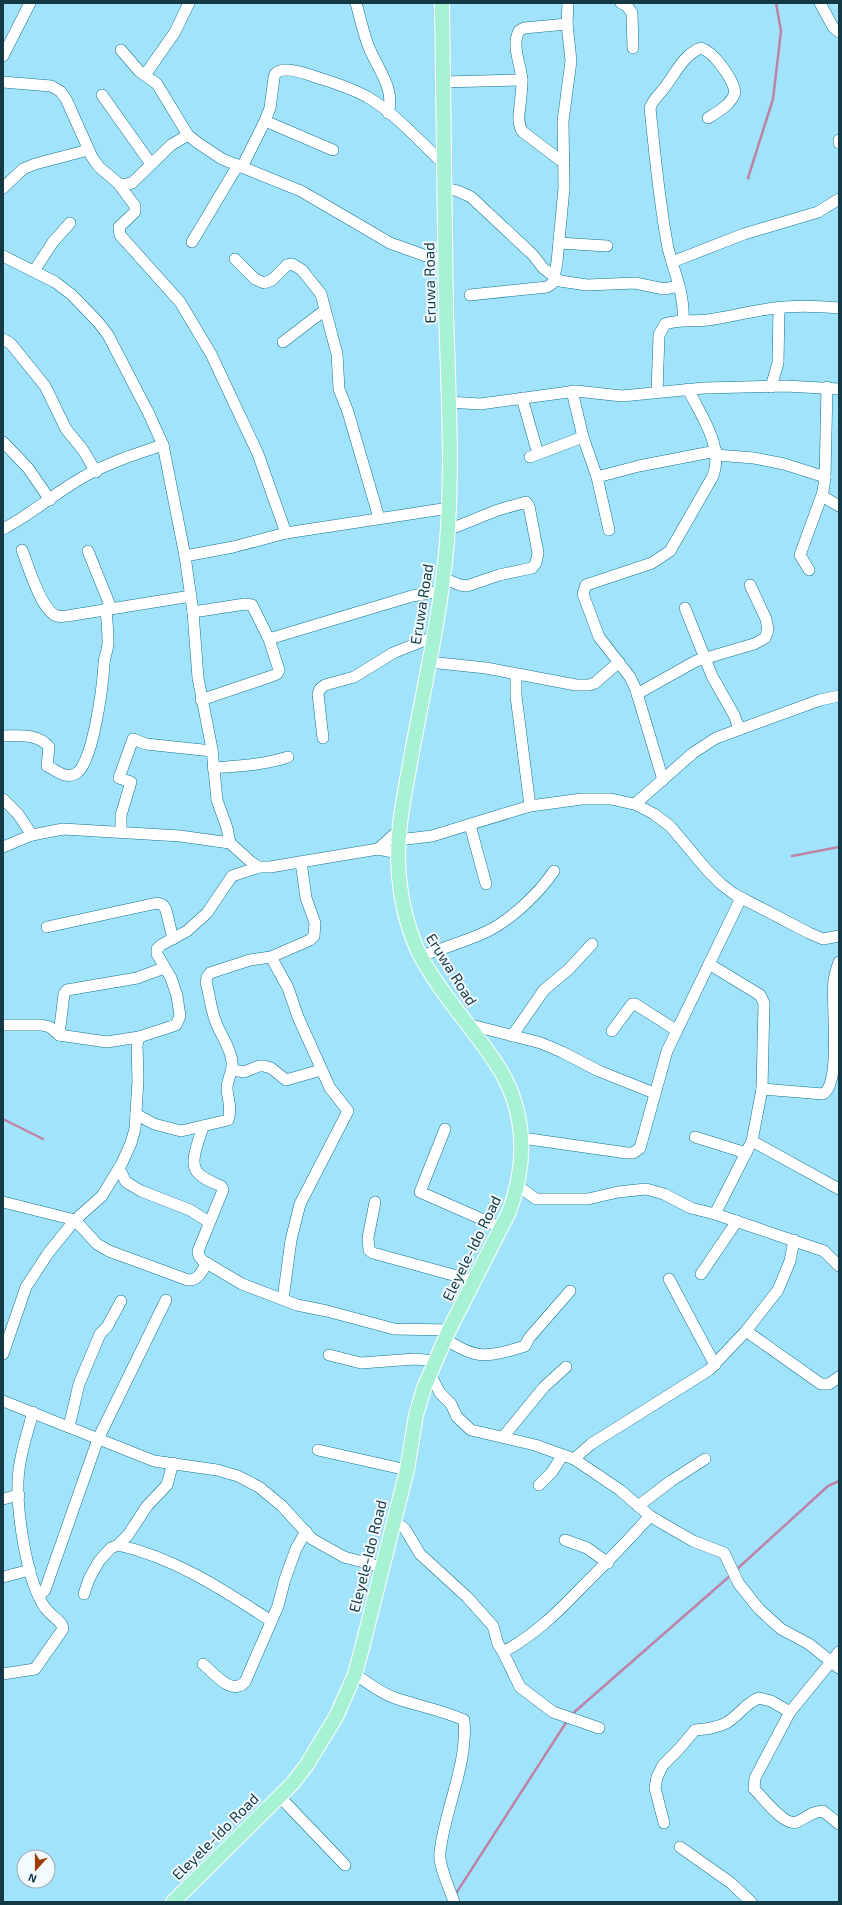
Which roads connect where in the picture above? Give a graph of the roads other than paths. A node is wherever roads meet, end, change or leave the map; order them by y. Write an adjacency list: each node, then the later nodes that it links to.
1 (30, 3): 12 (street)
2 (189, 3): 13 (street)
3 (356, 3): 18 (street)
4 (442, 3): 16 (main road, Eruwa Road)
5 (568, 3): 8 (street)
6 (621, 3): 10 (street)
7 (820, 3): 9 (street)
8 (567, 24): 14 (street); 24 (street)
9 (839, 32)
10 (633, 48)
11 (121, 50): 13 (street)
12 (3, 56)
13 (145, 75): 21 (street)
14 (522, 80): 16 (street); 24 (street)
15 (3, 82): 22 (street)
16 (444, 82): 26 (main road, Eruwa Road)
17 (102, 96): 25 (street)
18 (388, 112): 20 (street); 26 (street)
19 (708, 118): 39 (street)
20 (265, 121): 23 (street); 27 (street)
21 (188, 135): 25 (street); 27 (street)
22 (88, 150): 28 (street); 29 (street)
23 (333, 150)
24 (564, 163): 34 (street)
25 (151, 164): 28 (street)
26 (444, 165): 30 (main road, Eruwa Road)
27 (240, 166): 33 (street); 38 (street)
28 (118, 183): 75 (street)
29 (3, 188)
30 (445, 188): 38 (main road, Eruwa Road); 41 (street)
31 (839, 199): 39 (street)
32 (70, 223): 40 (street)
33 (192, 242)
34 (559, 243): 35 (street); 41 (street)
35 (607, 246)
36 (3, 256): 40 (street)
37 (235, 259): 46 (street)
38 (446, 259): 57 (main road, Eruwa Road)
39 (672, 262): 42 (street)
40 (34, 271): 60 (street)
41 (554, 277): 42 (street); 43 (street)
42 (679, 286): 47 (street)
43 (470, 295)
44 (779, 308): 45 (street); 47 (street); 50 (street)
45 (839, 308)
46 (325, 310): 49 (street); 71 (street)
47 (683, 320): 55 (street)
48 (3, 338): 64 (street)
49 (283, 342)
50 (771, 387): 51 (street); 52 (street)
51 (827, 388): 53 (street); 66 (street)
52 (688, 389): 55 (street); 62 (street)
53 (839, 389)
54 (572, 391): 55 (street); 56 (street); 58 (street)
55 (657, 392)
56 (522, 398): 57 (street); 61 (street)
57 (448, 402): 70 (main road, Eruwa Road)
58 (583, 437): 63 (street); 65 (street)
59 (3, 442): 68 (street)
60 (163, 445): 64 (street); 78 (street)
61 (536, 447)
62 (716, 453): 65 (street); 66 (street); 90 (street)
63 (530, 457)
64 (96, 472): 68 (street)
65 (597, 477): 74 (street)
66 (825, 477): 67 (street)
67 (822, 496): 69 (street); 79 (street)
68 (50, 500): 72 (street)
69 (839, 506)
70 (449, 508): 71 (street); 73 (main road, Eruwa Road)
71 (379, 518): 75 (street)
72 (3, 529)
73 (448, 530): 80 (main road, Eruwa Road); 80 (street)
74 (609, 530)
75 (286, 533): 78 (street)
76 (22, 550): 83 (street)
77 (88, 551): 83 (street)
78 (185, 556): 82 (street)
79 (809, 570)
80 (442, 585): 86 (main road, Eruwa Road); 87 (street)
81 (750, 585): 88 (street)
82 (190, 596): 83 (street); 85 (street)
83 (109, 608): 96 (street)
84 (685, 608): 88 (street)
85 (193, 612): 87 (street); 94 (street)
86 (433, 637): 89 (main road, Eruwa Road); 97 (street)
87 (269, 639): 94 (street)
88 (706, 657): 92 (street); 95 (street)
89 (429, 662): 91 (street); 108 (main road, Eruwa Road)
90 (619, 662): 91 (street); 92 (street)
91 (516, 674): 104 (street)
92 (637, 694): 101 (street)
93 (839, 696): 95 (street)
94 (201, 700): 98 (street)
95 (739, 728): 101 (street)
96 (3, 736)
97 (323, 738)
98 (212, 751): 100 (street); 106 (street)
99 (288, 757): 100 (street)
100 (214, 768): 109 (street)
101 (663, 780): 103 (street)
102 (3, 799): 107 (street)
103 (635, 804): 104 (street); 116 (street)
104 (530, 806): 105 (street)
105 (470, 825): 108 (street); 115 (street)
106 (121, 832): 107 (street); 109 (street)
107 (32, 835): 110 (street)
108 (398, 842): 111 (street); 111 (street); 121 (main road, Eruwa Road)
109 (230, 843): 113 (street)
110 (3, 847)
111 (378, 849): 112 (street)
112 (301, 862): 113 (street); 122 (street)
113 (259, 867): 119 (street)
114 (554, 871): 121 (street)
115 (486, 884)
116 (741, 898): 118 (street); 124 (street)
117 (47, 927): 119 (street)
118 (839, 936)
119 (173, 939): 125 (street)
120 (592, 944): 131 (street)
121 (421, 956): 126 (main road, Eruwa Road)
122 (271, 957): 133 (street); 134 (street)
123 (839, 962): 135 (street)
124 (709, 964): 129 (street); 135 (street)
125 (164, 968): 130 (street); 132 (street)
126 (467, 1024): 131 (street); 143 (main road, Eruwa Road)
127 (3, 1025): 130 (street)
128 (612, 1030): 129 (street)
129 (676, 1030): 136 (street)
130 (59, 1035): 132 (street)
131 (512, 1036): 136 (street)
132 (139, 1037): 137 (street)
133 (233, 1070): 134 (street); 139 (street)
134 (321, 1070): 163 (street)
135 (762, 1089): 144 (street)
136 (654, 1094): 143 (street)
137 (136, 1114): 138 (street); 141 (street)
138 (154, 1124): 139 (street); 141 (street)
139 (203, 1126): 154 (street)
140 (445, 1129): 155 (street)
141 (133, 1136): 146 (street)
142 (695, 1137): 145 (street)
143 (522, 1138): 147 (main road, Eruwa Road)
144 (752, 1141): 145 (street); 148 (street)
145 (746, 1153): 151 (street)
146 (118, 1168): 152 (street); 154 (street)
147 (519, 1180): 151 (street); 155 (main road, Eleyele-Ido Road)
148 (839, 1189)
149 (3, 1202): 152 (street)
150 (375, 1202): 161 (street)
151 (715, 1214): 153 (street)
152 (75, 1220): 157 (street); 168 (street)
153 (737, 1221): 156 (street); 159 (street)
154 (210, 1222): 157 (street)
155 (502, 1228): 161 (main road, Eleyele-Ido Road)
156 (794, 1240): 158 (street); 166 (street)
157 (207, 1263): 163 (street)
158 (839, 1266)
159 (700, 1274)
160 (669, 1279): 170 (street)
161 (475, 1281): 167 (main road, Eleyele-Ido Road)
162 (570, 1291): 167 (street)
163 (283, 1299): 167 (street)
164 (166, 1300): 178 (street)
165 (121, 1301): 176 (street)
166 (746, 1331): 170 (street); 173 (street)
167 (446, 1334): 171 (main road, Eleyele-Ido Road)
168 (3, 1354)
169 (329, 1355): 171 (street)
170 (715, 1365): 181 (street)
171 (432, 1367): 177 (street); 184 (main road, Eleyele-Ido Road)
172 (566, 1367): 177 (street)
173 (839, 1377)
174 (3, 1401): 175 (street)
175 (33, 1412): 176 (street); 186 (street)
176 (69, 1427): 178 (street)
177 (503, 1437): 180 (street)
178 (98, 1439): 183 (street); 199 (street)
179 (318, 1450): 184 (street)
180 (562, 1456): 181 (street); 185 (street)
181 (574, 1459): 188 (street)
182 (705, 1460): 188 (street)
183 (173, 1464): 191 (street); 193 (street)
184 (406, 1470): 190 (main road, Eleyele-Ido Road)
185 (539, 1485)
186 (19, 1495): 187 (street); 196 (street)
187 (3, 1499)
188 (638, 1506): 189 (street)
189 (650, 1516): 194 (street); 204 (street)
190 (393, 1519): 195 (main road, Eleyele-Ido Road); 201 (street)
191 (306, 1531): 195 (street); 200 (street)
192 (565, 1540): 194 (street)
193 (118, 1545): 198 (street); 200 (street)
194 (608, 1563): 201 (street)
195 (382, 1567): 206 (main road, Eleyele-Ido Road)
196 (30, 1570): 197 (street); 199 (street)
197 (3, 1577)
198 (84, 1594)
199 (39, 1596): 205 (street)
200 (271, 1621): 203 (street)
201 (503, 1652): 208 (street)
202 (839, 1652): 204 (street)
203 (203, 1664)
204 (834, 1665): 207 (street)
205 (3, 1674)
206 (355, 1674): 209 (main road, Eleyele-Ido Road); 214 (street)
207 (790, 1712): 210 (street); 211 (street)
208 (599, 1728)
209 (279, 1796): 213 (street); 215 (main road, Eleyele-Ido Road)
210 (664, 1823)
211 (839, 1824)
212 (680, 1847): 216 (street)
213 (345, 1866)
214 (452, 1897)
215 (173, 1902)
216 (751, 1902)

